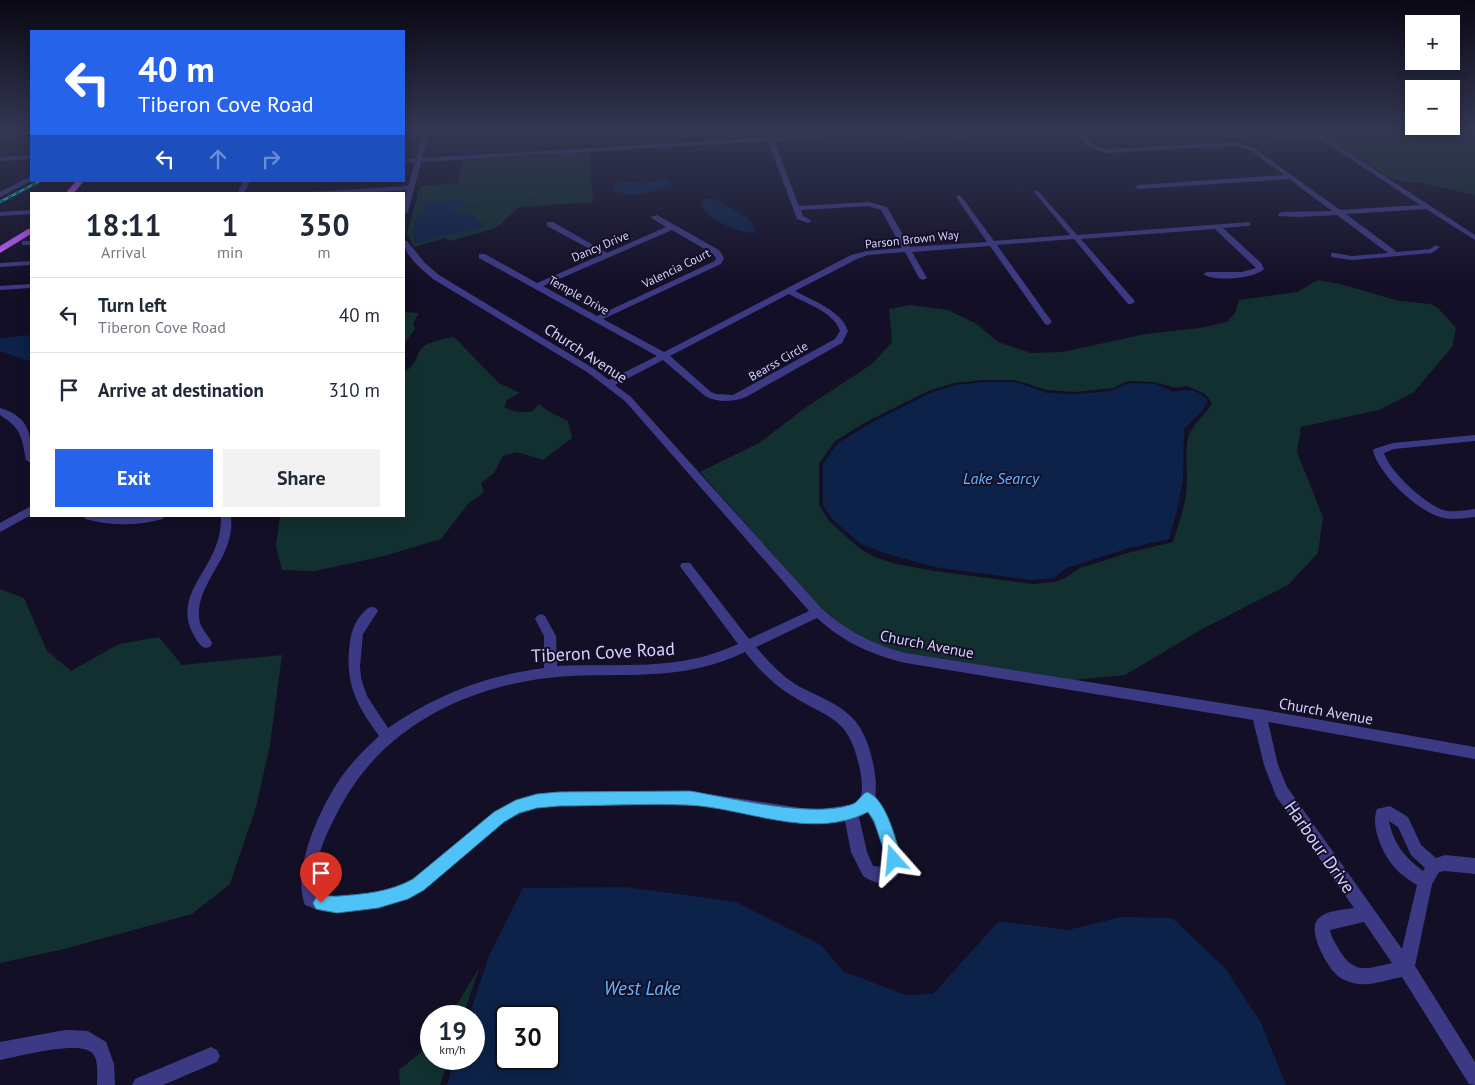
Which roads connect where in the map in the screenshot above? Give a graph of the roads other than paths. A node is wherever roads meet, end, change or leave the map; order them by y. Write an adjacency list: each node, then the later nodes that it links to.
1 (26, 181): 9 (street)
2 (413, 181): 12 (street)
3 (786, 181): 20 (street)
4 (1235, 181): 11 (street)
5 (1295, 181): 23 (street)
6 (1388, 181): 19 (street)
7 (79, 182): 13 (main road)
8 (90, 182): 14 (main road)
9 (18, 185): 10 (street); 17 (street)
10 (0, 186)
11 (1138, 187)
12 (411, 188): 15 (street); 21 (street)
13 (71, 192)
14 (82, 192)
15 (344, 192)
16 (1037, 192): 33 (street)
17 (0, 195)
18 (959, 197): 36 (street)
19 (1428, 207): 23 (street); 34 (street)
20 (796, 208): 27 (street); 39 (street)
21 (405, 209)
22 (30, 212): 24 (street)
23 (1338, 213): 25 (street); 41 (street)
24 (0, 214)
25 (1282, 214)
26 (654, 217): 31 (street, Valencia Court)
27 (808, 221)
28 (550, 224): 44 (street)
29 (1246, 224): 30 (street, Parson Brown Way)
30 (1216, 226): 33 (street, Parson Brown Way); 48 (street)
31 (672, 227): 44 (street, Dancy Drive); 55 (street, Valencia Court)
32 (30, 232): 40 (main road)
33 (1075, 237): 36 (street, Parson Brown Way); 54 (street)
34 (1475, 238)
35 (29, 242): 45 (main road)
36 (992, 243): 39 (street, Parson Brown Way); 56 (street)
37 (405, 244): 58 (street, Church Avenue)
38 (1436, 248): 41 (street)
39 (907, 249): 49 (street); 53 (street, Parson Brown Way)
40 (0, 250)
41 (1395, 254): 42 (street)
42 (1334, 255)
43 (482, 256): 51 (street, Temple Drive)
44 (606, 256): 51 (street, Dancy Drive)
45 (0, 257)
46 (30, 263): 47 (street)
47 (0, 266)
48 (1207, 274)
49 (923, 278)
50 (30, 286): 52 (street)
51 (537, 286): 55 (street, Temple Drive)
52 (0, 288)
53 (790, 291): 57 (street, Parson Brown Way); 57 (street, Bearss Circle)
54 (1131, 302)
55 (596, 319): 57 (street, Temple Drive)
56 (1048, 322)
57 (664, 356): 58 (street, Parson Brown Way)
58 (610, 384): 70 (street, Church Avenue)
59 (0, 411): 61 (street)
60 (1475, 438): 63 (street)
61 (30, 455)
62 (30, 511): 67 (street)
63 (1475, 513)
64 (94, 517): 65 (street)
65 (152, 517)
66 (226, 517): 72 (street)
67 (0, 528)
68 (686, 566): 73 (street)
69 (372, 611): 76 (street)
70 (818, 612): 73 (street, Tiberon Cove Road); 75 (street, Church Avenue)
71 (541, 619): 74 (street)
72 (206, 643)
73 (746, 646): 74 (street, Tiberon Cove Road); 78 (street)
74 (551, 672): 76 (street, Tiberon Cove Road)
75 (1259, 715): 77 (street, Church Avenue); 83 (street, Harbour Drive)
76 (387, 737): 79 (street, Tiberon Cove Road)
77 (1475, 753)
78 (867, 798): 79 (street); 79 (street)
79 (851, 813)
80 (1434, 866): 81 (street); 82 (street); 82 (street)
81 (1475, 866)
82 (1425, 882): 84 (street)
83 (1366, 914): 84 (street, Harbour Drive); 84 (street)
84 (1406, 968): 87 (street, Harbour Drive)
85 (0, 1051): 88 (street)
86 (211, 1056): 89 (street)
87 (1475, 1078)
88 (106, 1085)
89 (141, 1085)

